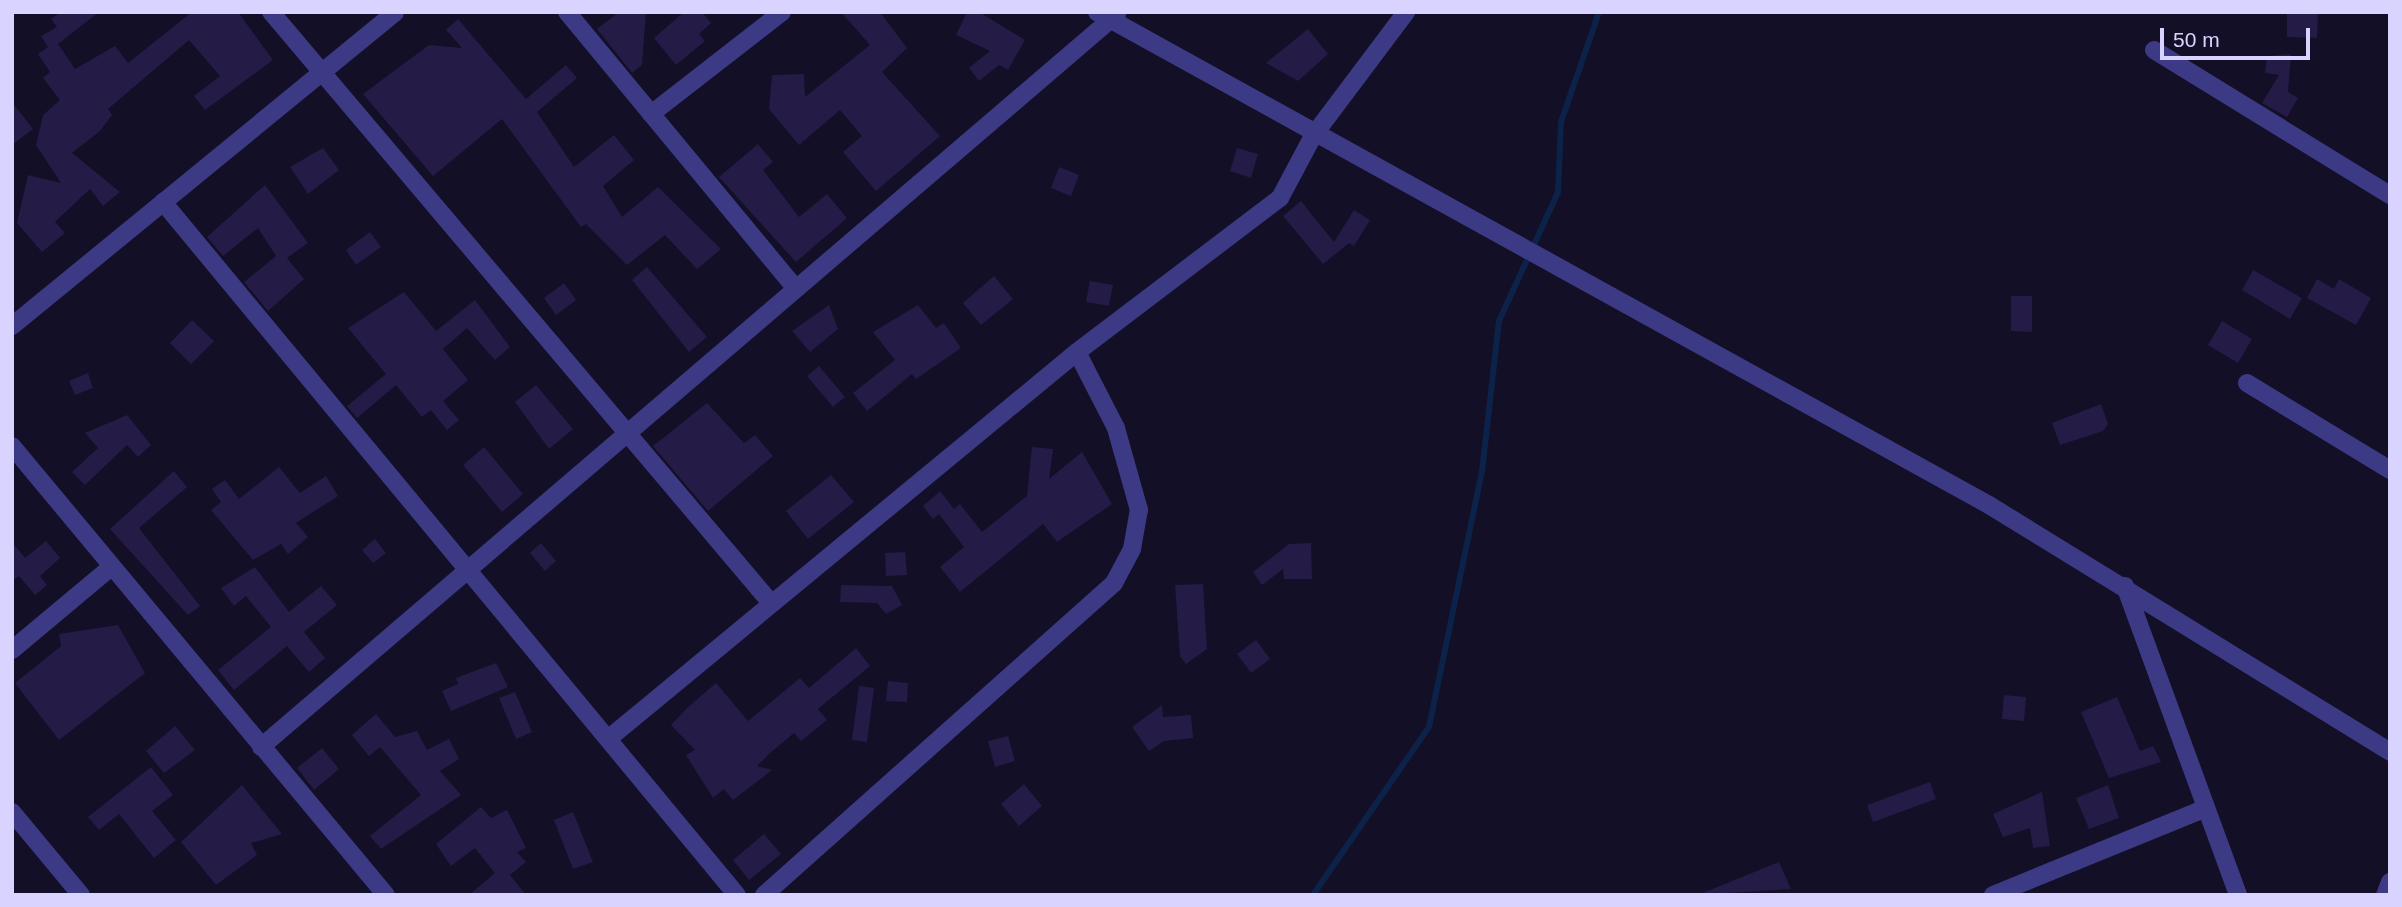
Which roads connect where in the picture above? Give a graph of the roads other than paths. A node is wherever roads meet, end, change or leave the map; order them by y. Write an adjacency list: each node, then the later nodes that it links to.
1 (271, 12): 8 (street)
2 (395, 12): 8 (street)
3 (567, 12): 9 (street)
4 (782, 12): 9 (street)
5 (1406, 12): 10 (street)
6 (1109, 15): 10 (street); 13 (street)
7 (2154, 50): 11 (street)
8 (321, 73): 12 (street); 17 (street)
9 (651, 114): 13 (street)
10 (1313, 135): 15 (street); 22 (street)
11 (2390, 195)
12 (163, 202): 14 (street); 21 (street)
13 (794, 286): 17 (street)
14 (12, 326)
15 (1077, 352): 23 (street); 34 (street)
16 (2247, 383): 19 (street)
17 (625, 435): 21 (street); 23 (street)
18 (12, 446): 20 (street)
19 (2390, 470)
20 (108, 569): 24 (street); 26 (street)
21 (468, 570): 25 (street); 26 (street)
22 (2125, 586): 27 (street); 28 (street)
23 (771, 603): 25 (street)
24 (12, 650)
25 (608, 739): 33 (street)
26 (261, 747): 32 (street)
27 (2390, 752)
28 (2206, 808): 35 (street); 36 (street)
29 (12, 812): 31 (street)
30 (2390, 882): 37 (street)
31 (81, 895)
32 (386, 895)
33 (737, 895)
34 (764, 895)
35 (1993, 895)
36 (2238, 895)
37 (2385, 895)

